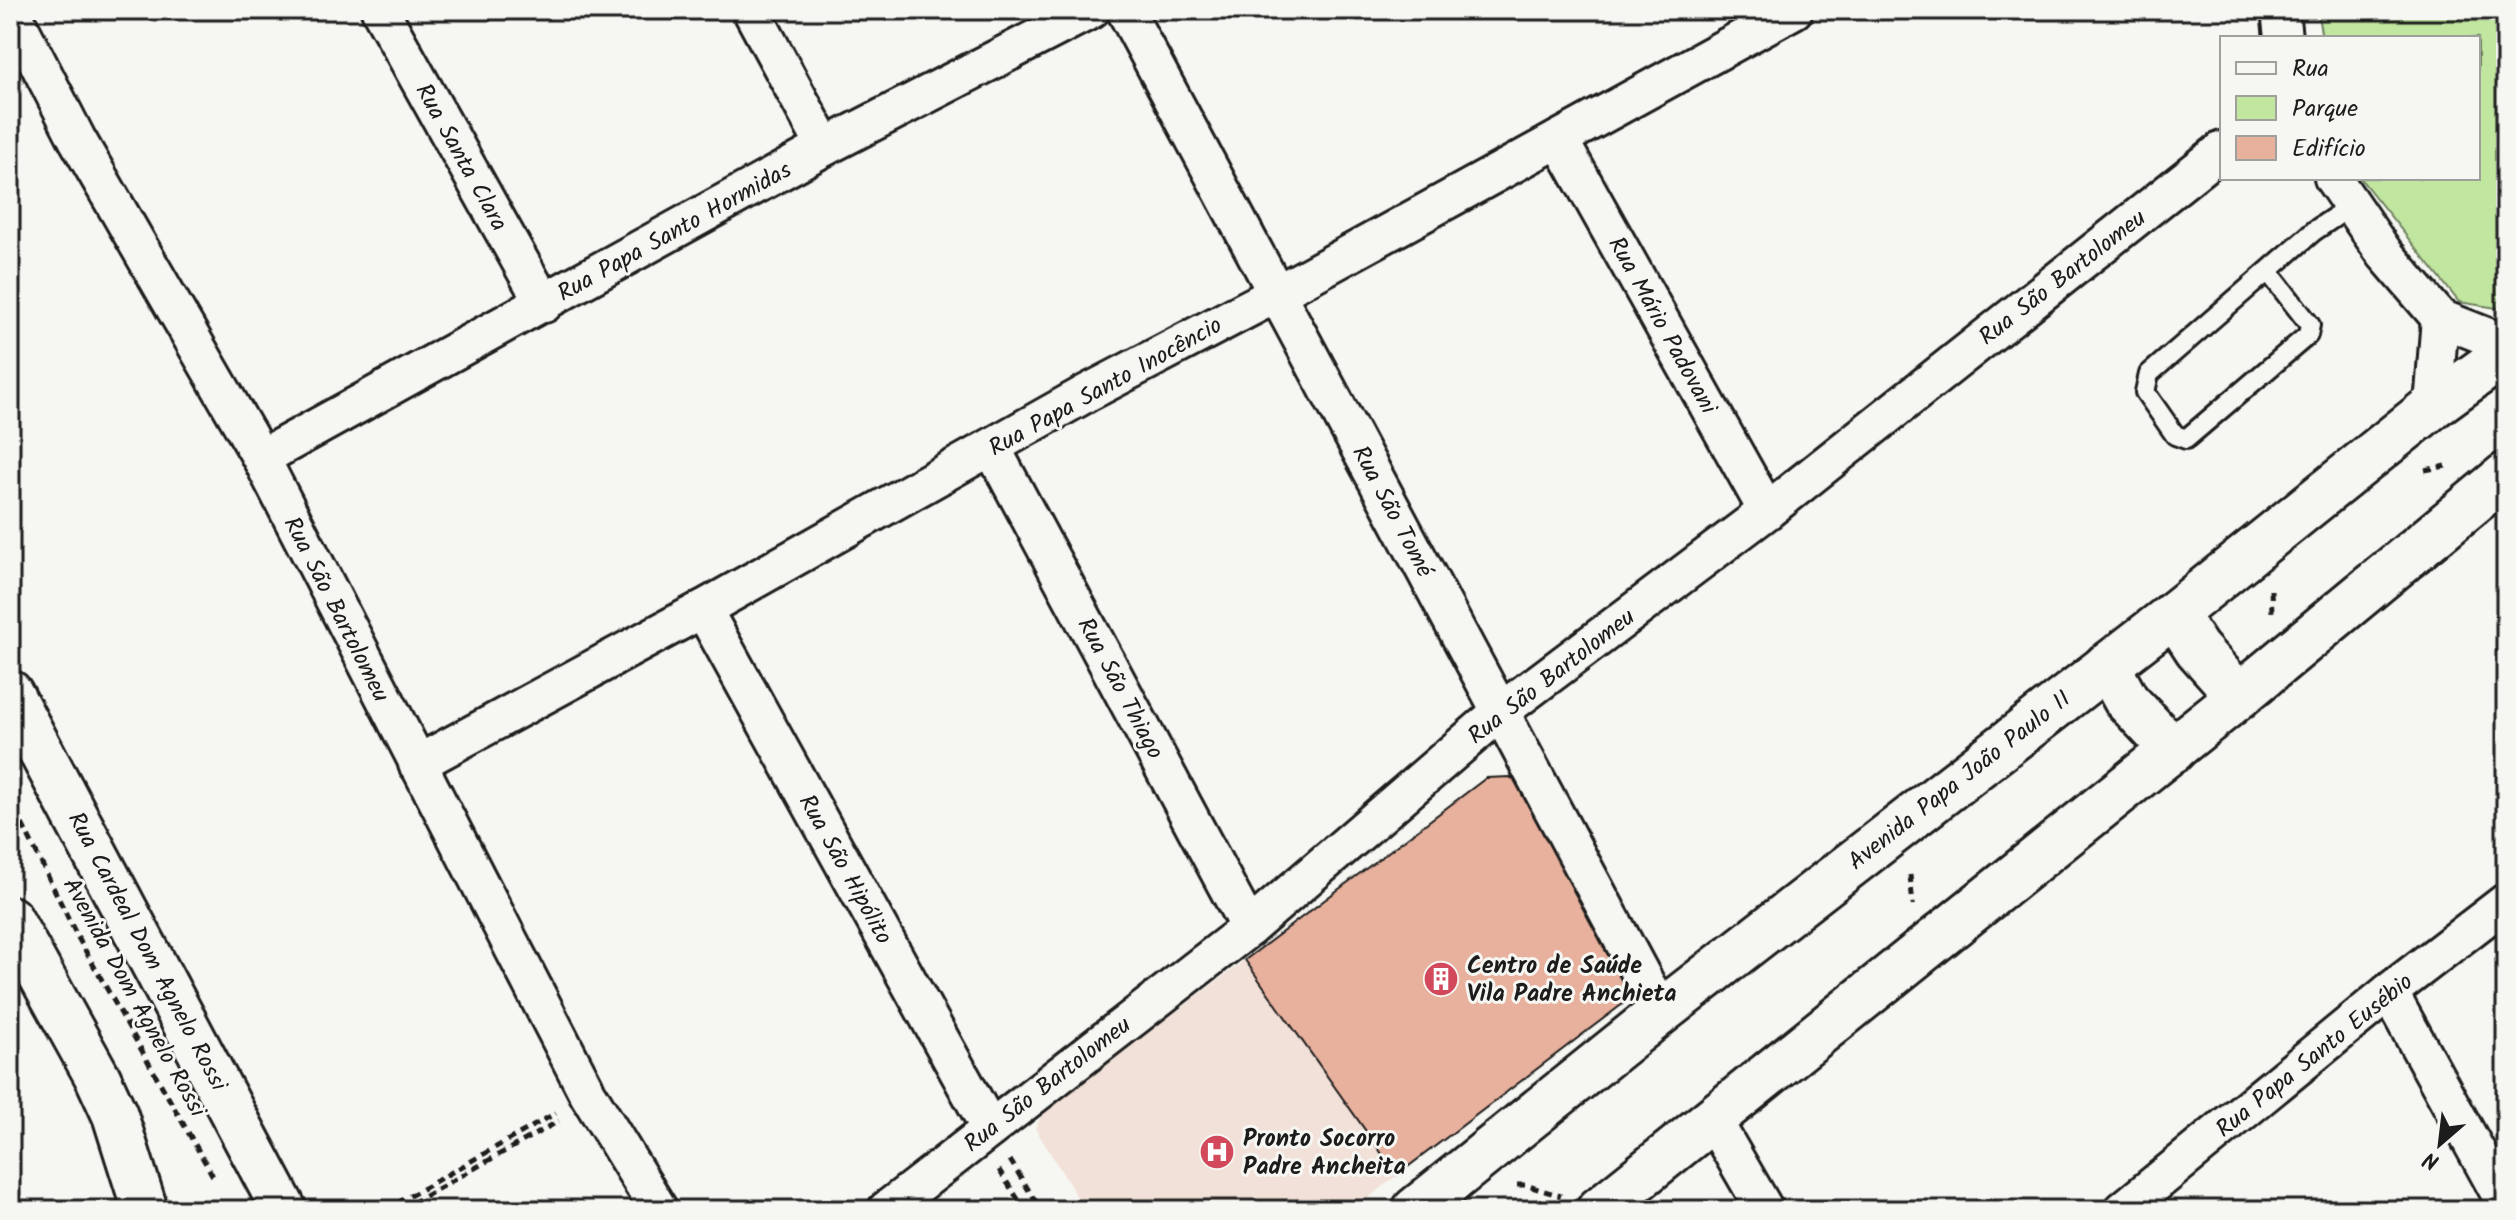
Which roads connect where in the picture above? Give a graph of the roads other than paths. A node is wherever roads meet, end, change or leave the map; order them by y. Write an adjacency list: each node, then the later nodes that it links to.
1 (11, 10): 21 (street, Rua São Bartolomeu)
2 (380, 10): 15 (street, Rua Santa Clara)
3 (751, 10): 10 (street)
4 (1091, 10): 10 (street, Rua Papa Santo Hormidas)
5 (1125, 10): 14 (street, Rua São Tomé)
6 (1794, 10): 9 (street, Rua Papa Santo Inocêncio)
7 (2280, 10): 8 (street)
8 (2283, 36)
9 (1559, 139): 14 (street, Rua Papa Santo Inocêncio); 23 (street, Rua Mário Padovani)
10 (825, 147): 15 (street, Rua Papa Santo Hormidas)
11 (2220, 152): 23 (street, Rua São Bartolomeu)
12 (2342, 192): 13 (lane); 16 (street)
13 (2268, 271): 13 (lane)
14 (1278, 293): 20 (street, Rua Papa Santo Inocêncio); 29 (street, Rua São Tomé)
15 (544, 304): 21 (street, Rua Papa Santo Hormidas)
16 (2440, 318): 17 (street); 19 (street)
17 (2506, 344)
18 (2506, 353): 19 (street, Avenida Papa João Paulo II)
19 (2433, 406): 25 (street, Avenida Papa João Paulo II)
20 (992, 448): 24 (street, Rua Papa Santo Inocêncio); 35 (street, Rua São Thiago)
21 (261, 458): 32 (street, Rua São Bartolomeu)
22 (2506, 475): 28 (street)
23 (1767, 511): 29 (street, Rua São Bartolomeu)
24 (703, 609): 32 (street, Rua Papa Santo Inocêncio); 39 (street, Rua São Hipólito)
25 (2174, 614): 26 (street, Avenida Papa João Paulo II); 28 (street)
26 (2107, 665): 31 (street); 37 (street, Avenida Papa João Paulo II)
27 (10, 693): 30 (street, Rua Cardeal Dom Agnelo Rossi)
28 (2239, 696): 31 (street)
29 (1500, 712): 35 (street, Rua São Bartolomeu); 37 (street, Rua São Tomé)
30 (24, 750): 42 (street, Rua Cardeal Dom Agnelo Rossi)
31 (2173, 750): 38 (street)
32 (417, 764): 43 (street, Rua São Bartolomeu)
33 (2506, 902): 36 (street, Rua Papa Santo Eusébio)
34 (10, 919): 41 (street)
35 (1249, 928): 39 (street, Rua São Bartolomeu)
36 (2389, 992): 40 (street); 48 (street, Rua Papa Santo Eusébio)
37 (1661, 1012): 45 (street, Avenida Papa João Paulo II)
38 (1713, 1120): 46 (street); 47 (street)
39 (990, 1129): 44 (street, Rua São Bartolomeu)
40 (2506, 1205)
41 (145, 1210)
42 (284, 1210)
43 (659, 1210)
44 (886, 1210)
45 (1415, 1210)
46 (1599, 1210)
47 (1765, 1210)
48 (2123, 1210)

